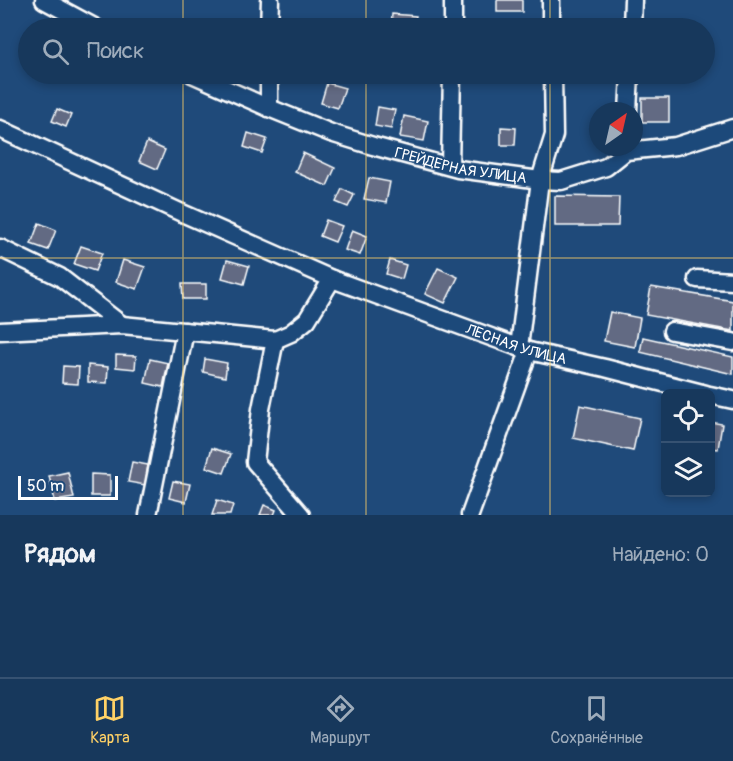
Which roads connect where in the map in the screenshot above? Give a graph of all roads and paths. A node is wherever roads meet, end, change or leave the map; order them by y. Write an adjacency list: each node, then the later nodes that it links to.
1 (44, 0): 6 (street)
2 (270, 0): 7 (street)
3 (453, 0): 8 (street)
4 (551, 0): 9 (street)
5 (633, 0): 10 (street)
6 (77, 18)
7 (269, 18)
8 (453, 18)
9 (551, 18)
10 (632, 18)
11 (215, 84): 17 (street, ГРЕЙДЕРНАЯ УЛИЦА)
12 (269, 84): 17 (street)
13 (452, 84): 22 (street)
14 (553, 84): 23 (street)
15 (629, 84): 16 (street)
16 (628, 102)
17 (269, 108): 22 (street, ГРЕЙДЕРНАЯ УЛИЦА)
18 (733, 128): 20 (street, ГРЕЙДЕРНАЯ УЛИЦА)
19 (0, 129): 25 (street, ЛЕСНАЯ УЛИЦА)
20 (643, 148)
21 (618, 156): 23 (street, ГРЕЙДЕРНАЯ УЛИЦА)
22 (450, 166): 23 (street, ГРЕЙДЕРНАЯ УЛИЦА)
23 (540, 180): 34 (street)
24 (0, 248): 28 (street)
25 (332, 279): 32 (street); 34 (street, ЛЕСНАЯ УЛИЦА)
26 (697, 279): 27 (street)
27 (733, 280)
28 (122, 325): 29 (street); 30 (street)
29 (0, 331)
30 (185, 331): 32 (street); 38 (street)
31 (672, 331): 33 (street)
32 (274, 340): 39 (street)
33 (733, 342)
34 (524, 349): 35 (street, ЛЕСНАЯ УЛИЦА); 40 (street)
35 (690, 389)
36 (715, 396): 37 (street)
37 (733, 400)
38 (148, 515)
39 (301, 515)
40 (470, 515)

